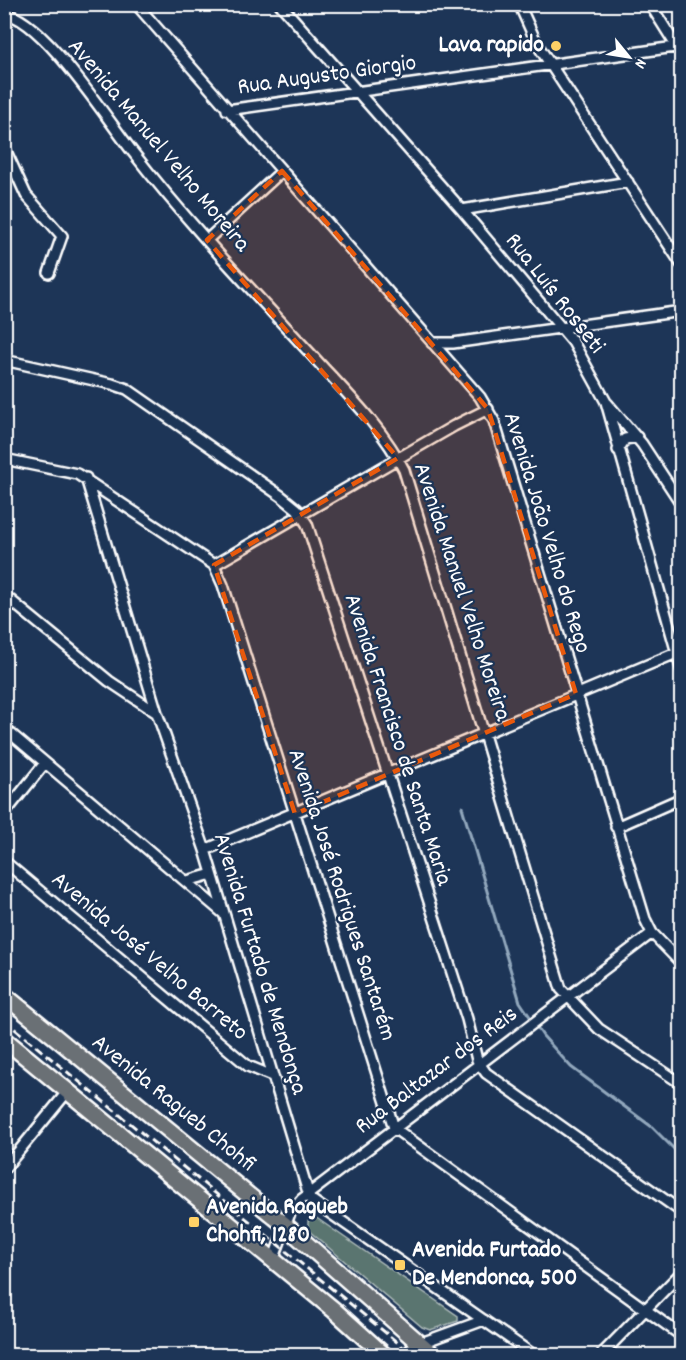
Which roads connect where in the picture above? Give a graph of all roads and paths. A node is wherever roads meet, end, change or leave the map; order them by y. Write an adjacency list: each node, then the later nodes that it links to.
1 (136, 4): 9 (street, Avenida João Velho do Rego)
2 (280, 4): 8 (street, Rua Luís Rosseti)
3 (519, 4): 7 (street)
4 (650, 4): 6 (street)
5 (4, 14): 14 (street, Avenida Manuel Velho Moreira)
6 (680, 50): 7 (street, Rua Augusto Giorgio)
7 (550, 64): 8 (street, Rua Augusto Giorgio); 12 (street)
8 (357, 91): 9 (street, Rua Augusto Giorgio); 13 (street, Rua Luís Rosseti)
9 (227, 110): 11 (street, Avenida João Velho do Rego)
10 (4, 147): 16 (street)
11 (282, 171): 14 (street); 19 (street, Avenida João Velho do Rego)
12 (628, 182): 13 (street); 15 (street)
13 (462, 210): 18 (street, Rua Luís Rosseti)
14 (207, 240): 25 (street, Avenida Manuel Velho Moreira)
15 (681, 265)
16 (49, 273)
17 (681, 311): 18 (street)
18 (562, 328): 19 (street); 21 (street, Rua Luís Rosseti)
19 (432, 343): 22 (street, Avenida João Velho do Rego)
20 (4, 360): 29 (street, Avenida Francisco de Santa Maria)
21 (606, 402): 23 (street); 24 (street, Rua Luís Rosseti)
22 (488, 410): 25 (street); 34 (street, Avenida João Velho do Rego)
23 (637, 437): 24 (street); 28 (street)
24 (618, 450): 32 (street, Rua Luís Rosseti)
25 (398, 458): 29 (street); 37 (street, Avenida Manuel Velho Moreira)
26 (4, 459): 27 (street)
27 (86, 478): 30 (street); 35 (street, Avenida Furtado de Mendonça)
28 (681, 505)
29 (300, 514): 30 (street); 39 (street, Avenida Francisco de Santa Maria)
30 (214, 565): 42 (street, Avenida José Rodrigues Santarém)
31 (4, 595): 35 (street)
32 (679, 652): 33 (street, Rua Luís Rosseti); 34 (street)
33 (681, 671)
34 (576, 694): 37 (street); 43 (street, Avenida João Velho do Rego)
35 (157, 713): 44 (street, Avenida Furtado de Mendonça)
36 (4, 728): 38 (street)
37 (484, 732): 39 (street); 52 (street, Avenida Manuel Velho Moreira)
38 (45, 763): 41 (street); 47 (street)
39 (387, 774): 42 (street); 54 (street, Avenida Francisco de Santa Maria)
40 (681, 798): 43 (street)
41 (4, 814)
42 (295, 814): 44 (street); 58 (street, Avenida José Rodrigues Santarém)
43 (616, 827): 49 (street, Avenida João Velho do Rego)
44 (205, 850): 46 (street, Avenida Furtado de Mendonça)
45 (4, 861): 55 (street, Avenida José Velho Barreto)
46 (212, 874): 47 (street); 48 (street, Avenida Furtado de Mendonça)
47 (187, 880): 48 (street)
48 (223, 913): 55 (street, Avenida Furtado de Mendonça)
49 (652, 933): 50 (street, Avenida João Velho do Rego); 52 (street, Rua Baltazar dos Reis)
50 (681, 964)
51 (4, 994): 62 (highway, Avenida Ragueb Chohfi)
52 (567, 997): 54 (street, Rua Baltazar dos Reis); 56 (street, Avenida Manuel Velho Moreira)
53 (4, 1039): 57 (highway)
54 (479, 1063): 58 (street, Rua Baltazar dos Reis); 61 (street, Avenida Francisco de Santa Maria)
55 (272, 1076): 60 (street, Avenida Furtado de Mendonça)
56 (681, 1084)
57 (68, 1091): 59 (street); 63 (highway)
58 (394, 1128): 60 (street, Rua Baltazar dos Reis); 65 (street)
59 (4, 1169)
60 (307, 1195): 62 (street, Rua Baltazar dos Reis); 66 (street)
61 (681, 1212)
62 (286, 1226): 63 (street, Rua Baltazar dos Reis); 68 (highway, Avenida Ragueb Chohfi)
63 (273, 1261): 69 (highway)
64 (681, 1272): 65 (street)
65 (645, 1310): 67 (street); 73 (street)
66 (484, 1320): 68 (street); 72 (street)
67 (681, 1336)
68 (421, 1343): 70 (street); 71 (highway, Avenida Ragueb Chohfi)
69 (385, 1356)
70 (401, 1356)
71 (434, 1356)
72 (535, 1356)
73 (600, 1356)

